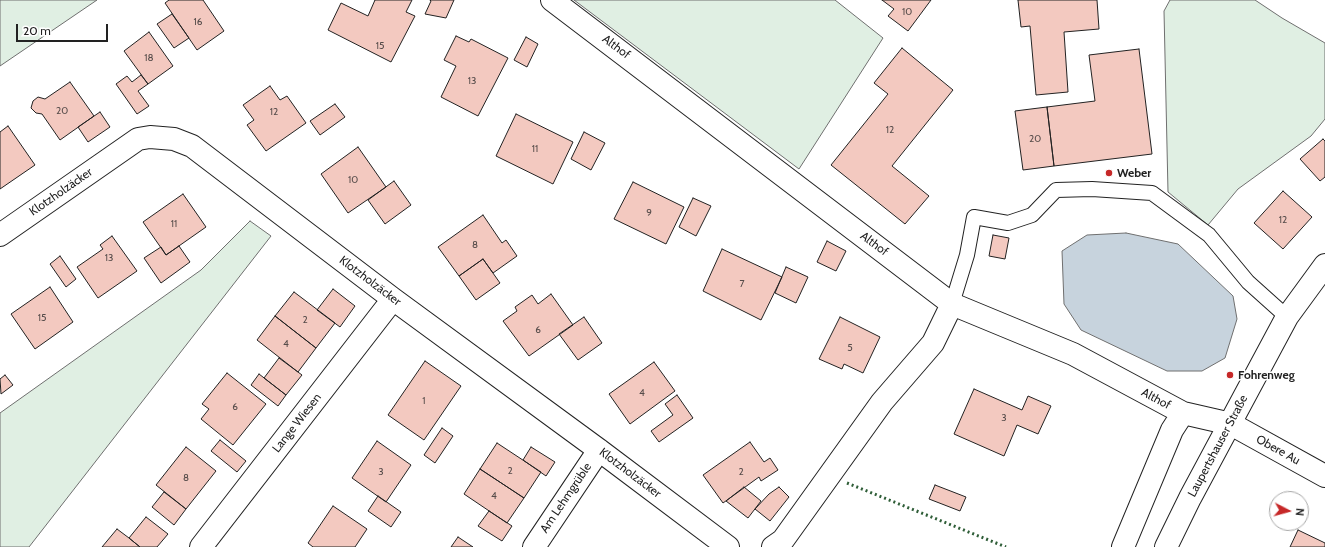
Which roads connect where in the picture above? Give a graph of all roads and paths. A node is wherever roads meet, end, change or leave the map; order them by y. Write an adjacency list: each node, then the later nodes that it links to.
1 (552, 0): 5 (street, Althof)
2 (0, 235): 4 (street, Klotzholzäcker)
3 (1325, 265): 6 (street, Laupertshauser Straße)
4 (393, 299): 9 (street, Klotzholzäcker); 11 (street, Lange Wiesen)
5 (952, 304): 6 (lane); 7 (street, Althof); 14 (street)
6 (1287, 317): 8 (street, Laupertshauser Straße)
7 (1183, 413): 8 (street, Althof); 15 (street)
8 (1231, 424): 10 (street, Obere Au); 16 (street, Laupertshauser Straße)
9 (599, 450): 12 (street, Am Lehmgrüble); 13 (street, Klotzholzäcker)
10 (1325, 476)
11 (201, 547)
12 (534, 547)
13 (728, 547)
14 (773, 547)
15 (1123, 547)
16 (1166, 547)

